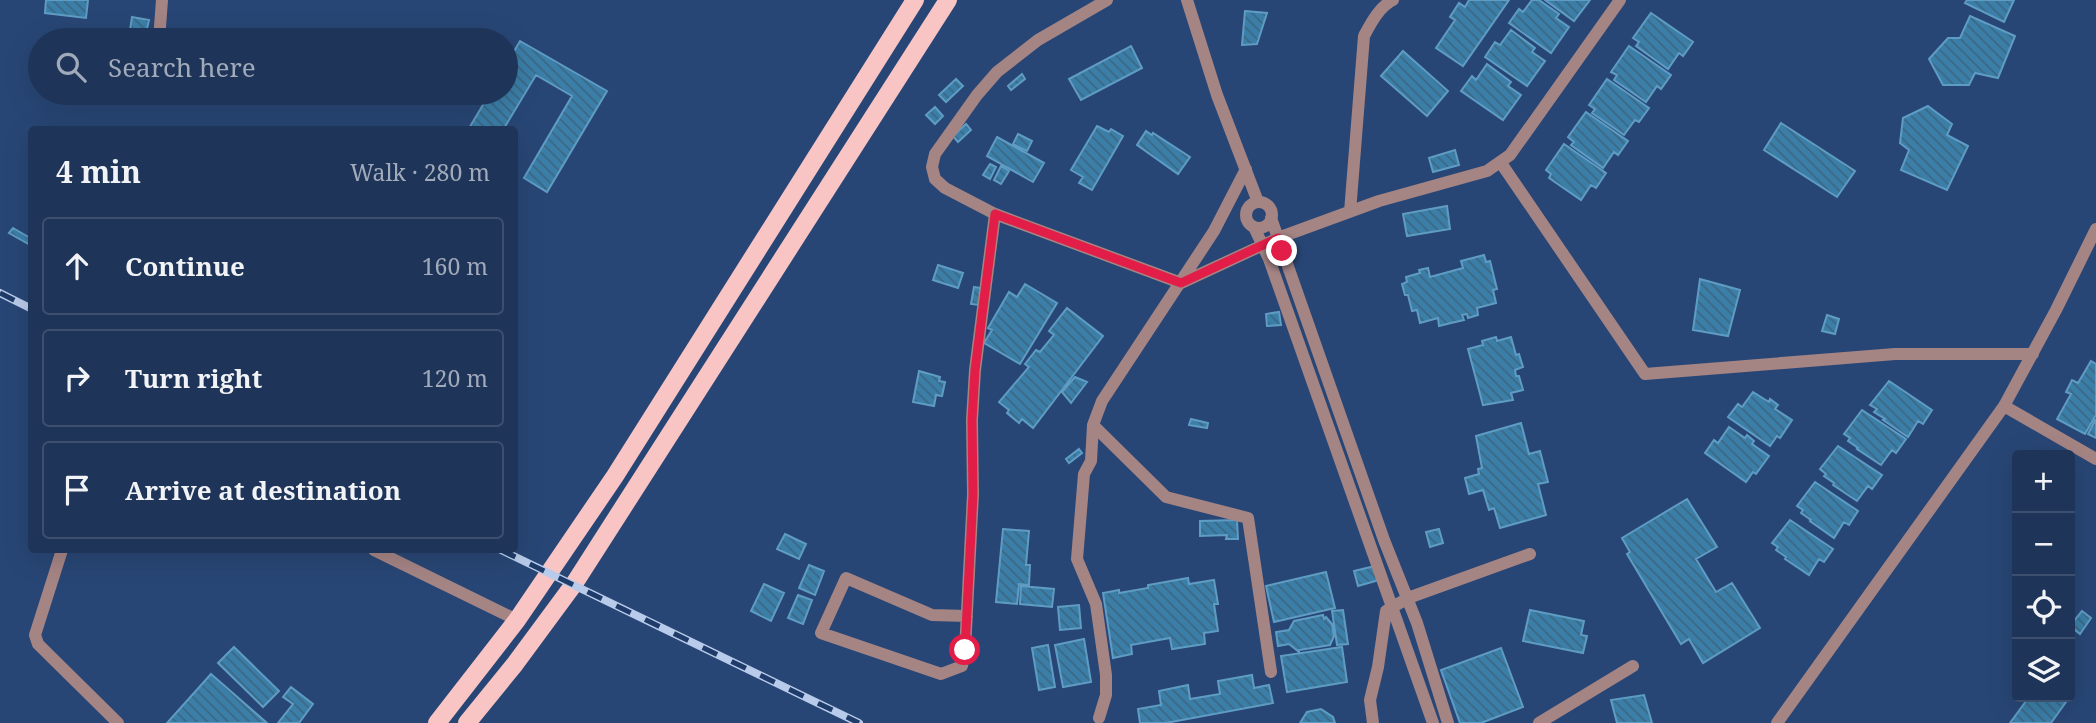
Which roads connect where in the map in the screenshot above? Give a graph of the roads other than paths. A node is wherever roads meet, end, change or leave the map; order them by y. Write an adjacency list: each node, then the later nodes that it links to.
1 (162, 0): 8 (street)
2 (915, 0): 30 (main road)
3 (948, 0): 36 (main road)
4 (1107, 0): 13 (street)
5 (1188, 0): 10 (street)
6 (1393, 0): 12 (street)
7 (1620, 0): 9 (street)
8 (160, 28)
9 (1501, 163): 12 (street); 20 (street)
10 (1246, 169): 11 (street); 19 (street)
11 (1258, 202): 14 (street); 15 (street)
12 (1350, 212): 17 (street)
13 (995, 214): 19 (street); 29 (street)
14 (1271, 218): 15 (street); 17 (street)
15 (1254, 227): 18 (street)
16 (2096, 229): 20 (street)
17 (1278, 238): 18 (street); 27 (street)
18 (1264, 244): 19 (street); 28 (street)
19 (1181, 283): 22 (street)
20 (2033, 354): 21 (street)
21 (2004, 407): 23 (street); 41 (street)
22 (1093, 425): 32 (street); 33 (street)
23 (2096, 459)
24 (61, 553): 34 (street)
25 (380, 553): 30 (street)
26 (1530, 554): 27 (street)
27 (1408, 598): 28 (street); 39 (street)
28 (1392, 607): 37 (street); 38 (street)
29 (967, 616): 29 (street)
30 (517, 620): 35 (main road)
31 (1633, 666): 40 (street)
32 (1271, 672)
33 (1099, 718)
34 (118, 723)
35 (437, 723)
36 (467, 723)
37 (1373, 723)
38 (1433, 723)
39 (1448, 723)
40 (1539, 723)
41 (1777, 723)

